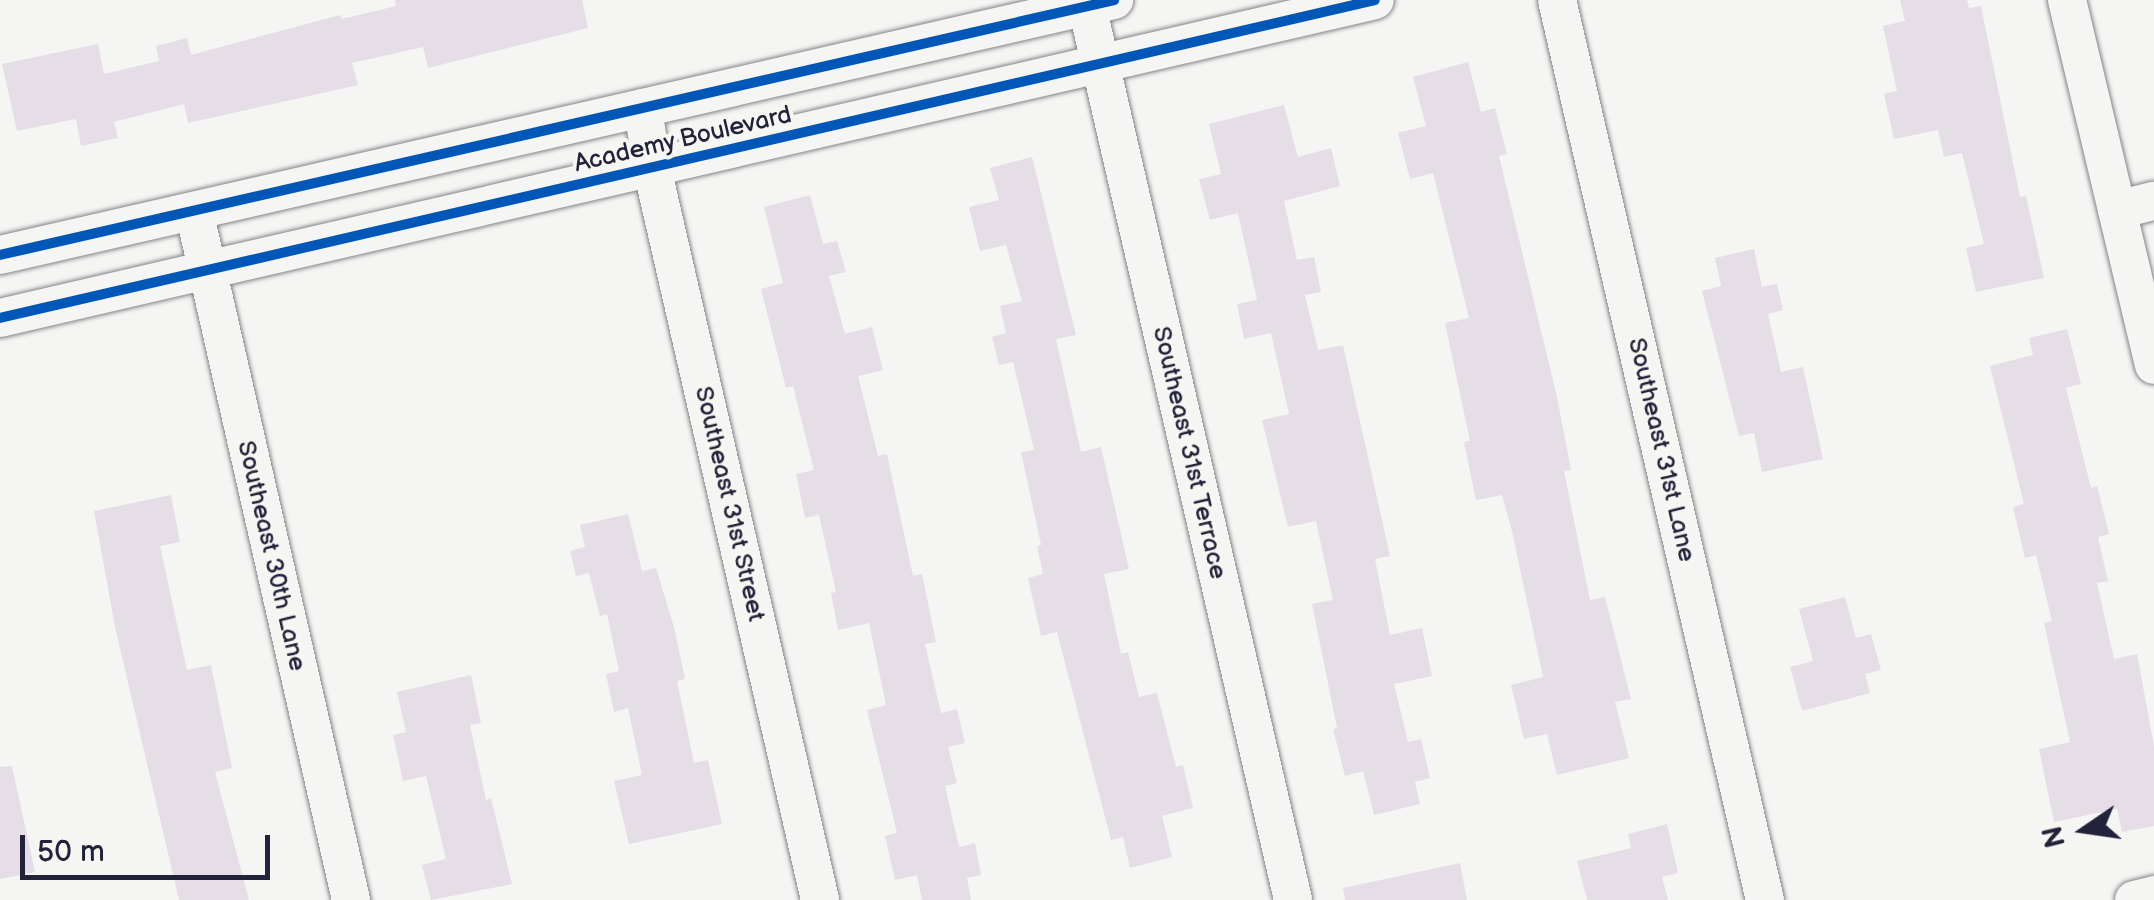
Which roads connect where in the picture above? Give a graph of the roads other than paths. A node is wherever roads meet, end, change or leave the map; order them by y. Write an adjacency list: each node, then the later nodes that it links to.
1 (1375, 0): 5 (street, Academy Boulevard)
2 (1557, 0): 19 (street, Southeast 31st Lane)
3 (2068, 0): 9 (street)
4 (1100, 3): 5 (street, Southeast 31st Terrace); 6 (street, Academy Boulevard)
5 (1100, 63): 7 (street, Academy Boulevard); 18 (street, Southeast 31st Terrace)
6 (643, 108): 7 (street, Southeast 31st Street); 10 (street, Academy Boulevard)
7 (652, 168): 12 (street, Academy Boulevard); 17 (street, Southeast 31st Street)
8 (2154, 201): 9 (street)
9 (2117, 210): 14 (street)
10 (194, 211): 11 (street, Academy Boulevard); 12 (street, Southeast 30th Lane)
11 (0, 255)
12 (205, 271): 13 (street, Academy Boulevard); 16 (street, Southeast 30th Lane)
13 (0, 318)
14 (2154, 365)
15 (2154, 895): 20 (street)
16 (351, 900)
17 (820, 900)
18 (1293, 900)
19 (1765, 900)
20 (2134, 900)

